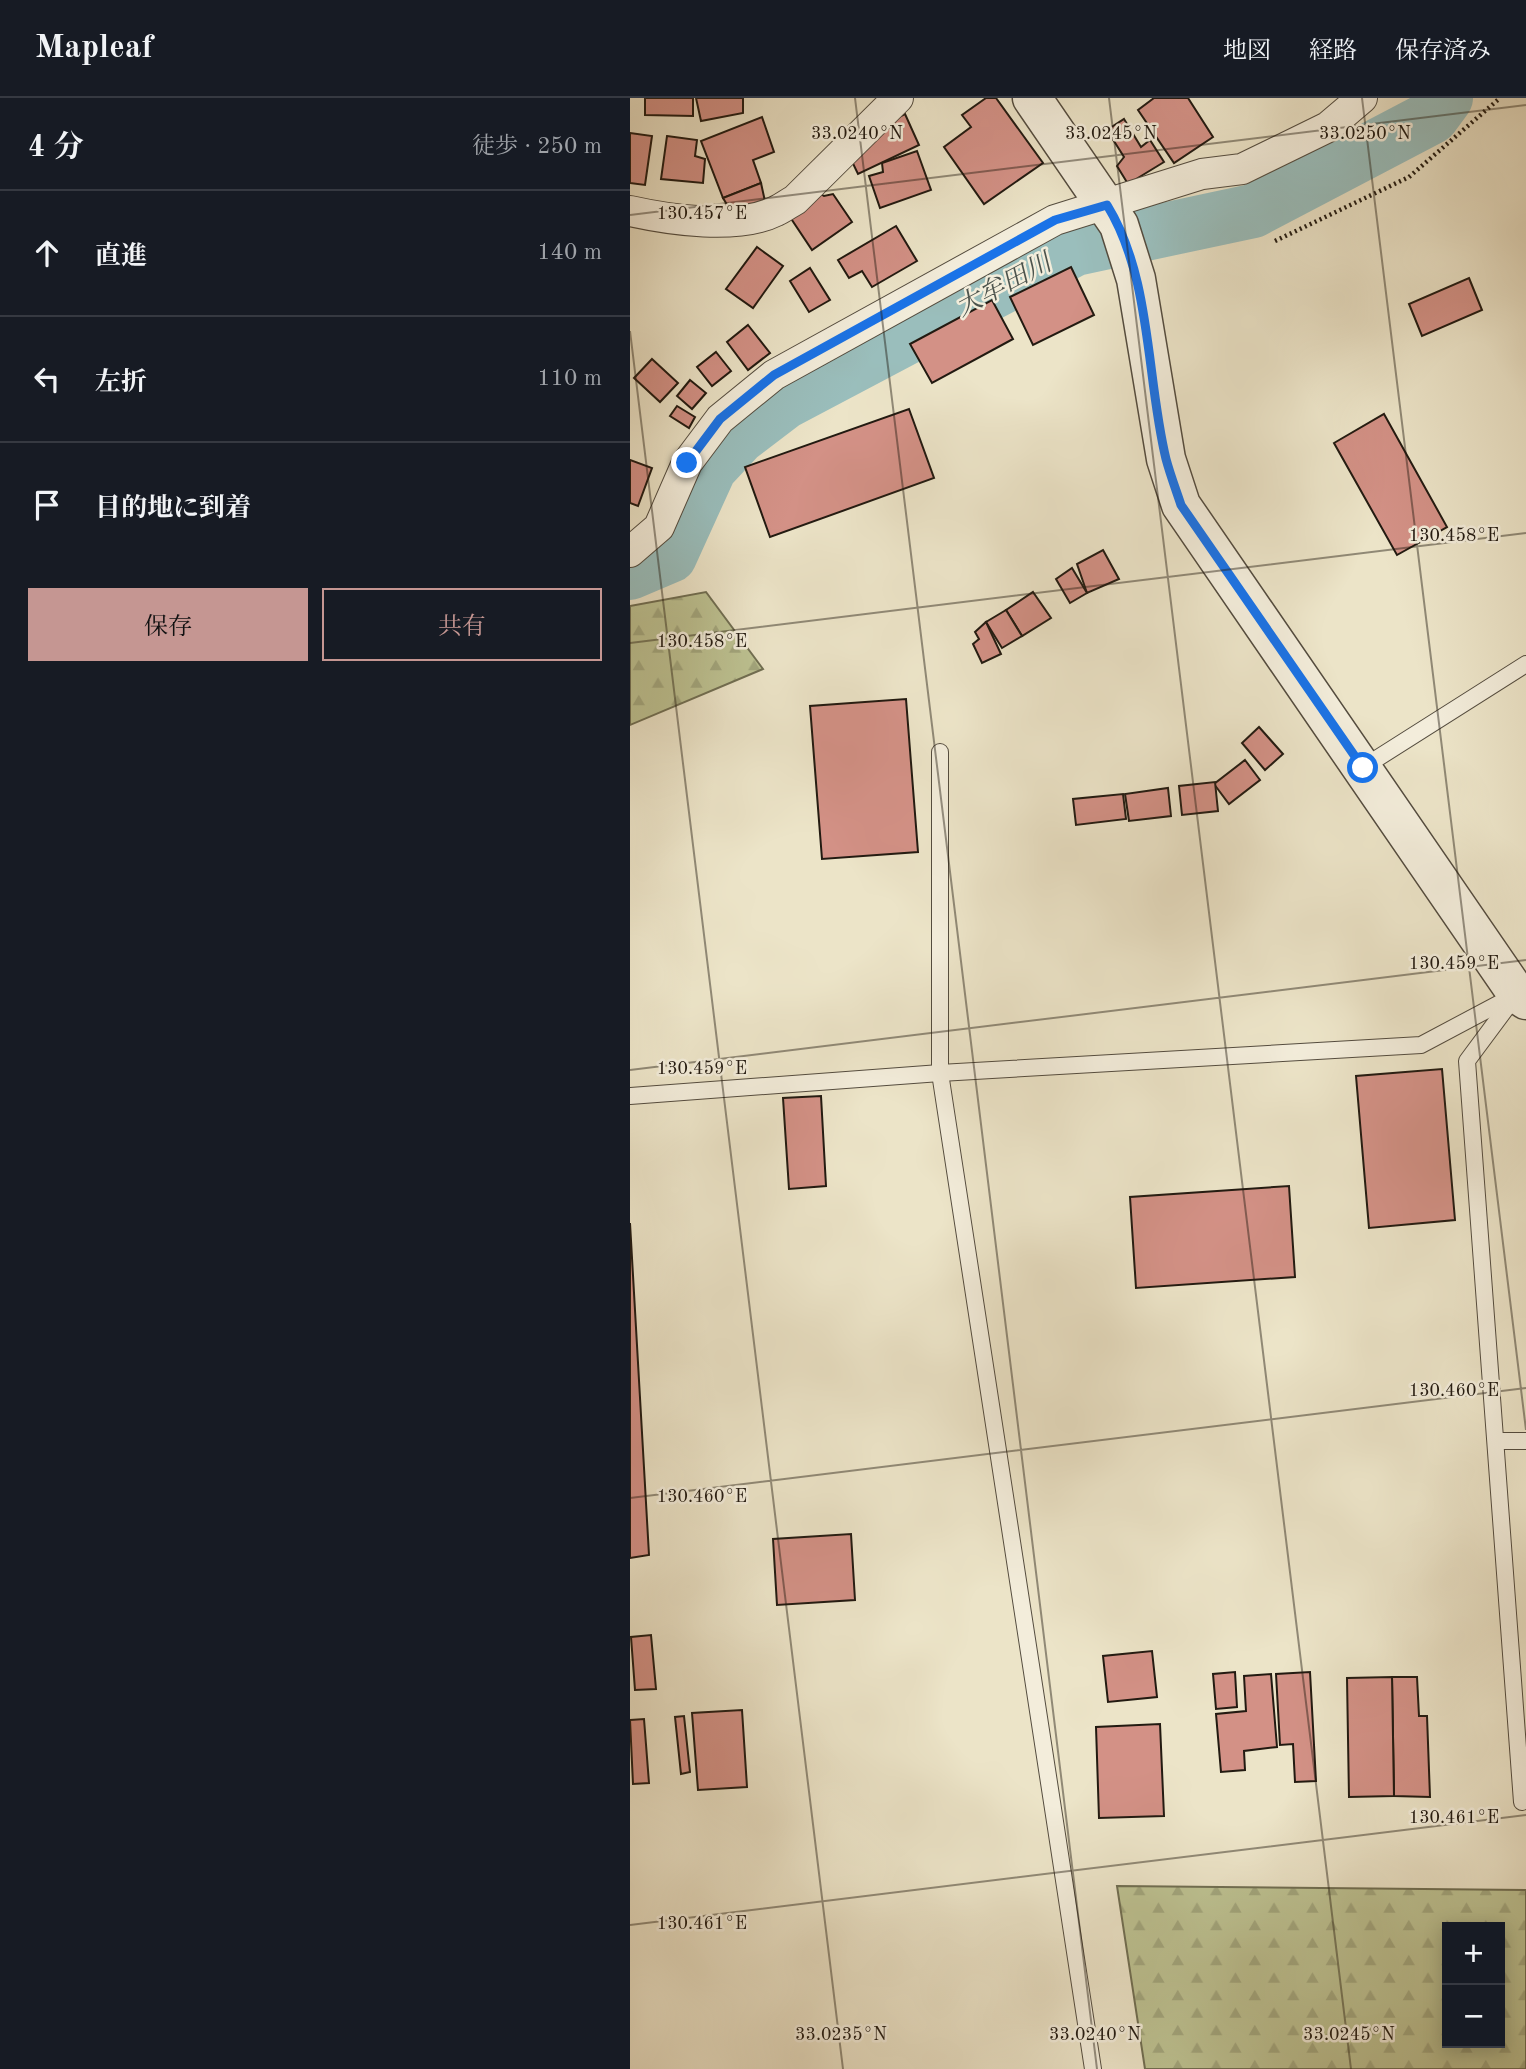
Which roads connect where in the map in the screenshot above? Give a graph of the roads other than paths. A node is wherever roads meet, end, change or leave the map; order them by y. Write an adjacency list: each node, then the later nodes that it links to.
1 (898, 98): 5 (street)
2 (1032, 98): 4 (street)
3 (1362, 98): 4 (street)
4 (1107, 205): 6 (street); 9 (street)
5 (630, 211)
6 (630, 552)
7 (1526, 664): 9 (lane)
8 (940, 752): 11 (lane)
9 (1363, 768): 10 (street)
10 (1521, 997): 11 (lane); 13 (lane)
11 (940, 1073): 12 (lane); 16 (lane)
12 (630, 1096)
13 (1496, 1441): 14 (lane); 15 (lane)
14 (1526, 1441)
15 (1522, 1802)
16 (1093, 2069)

